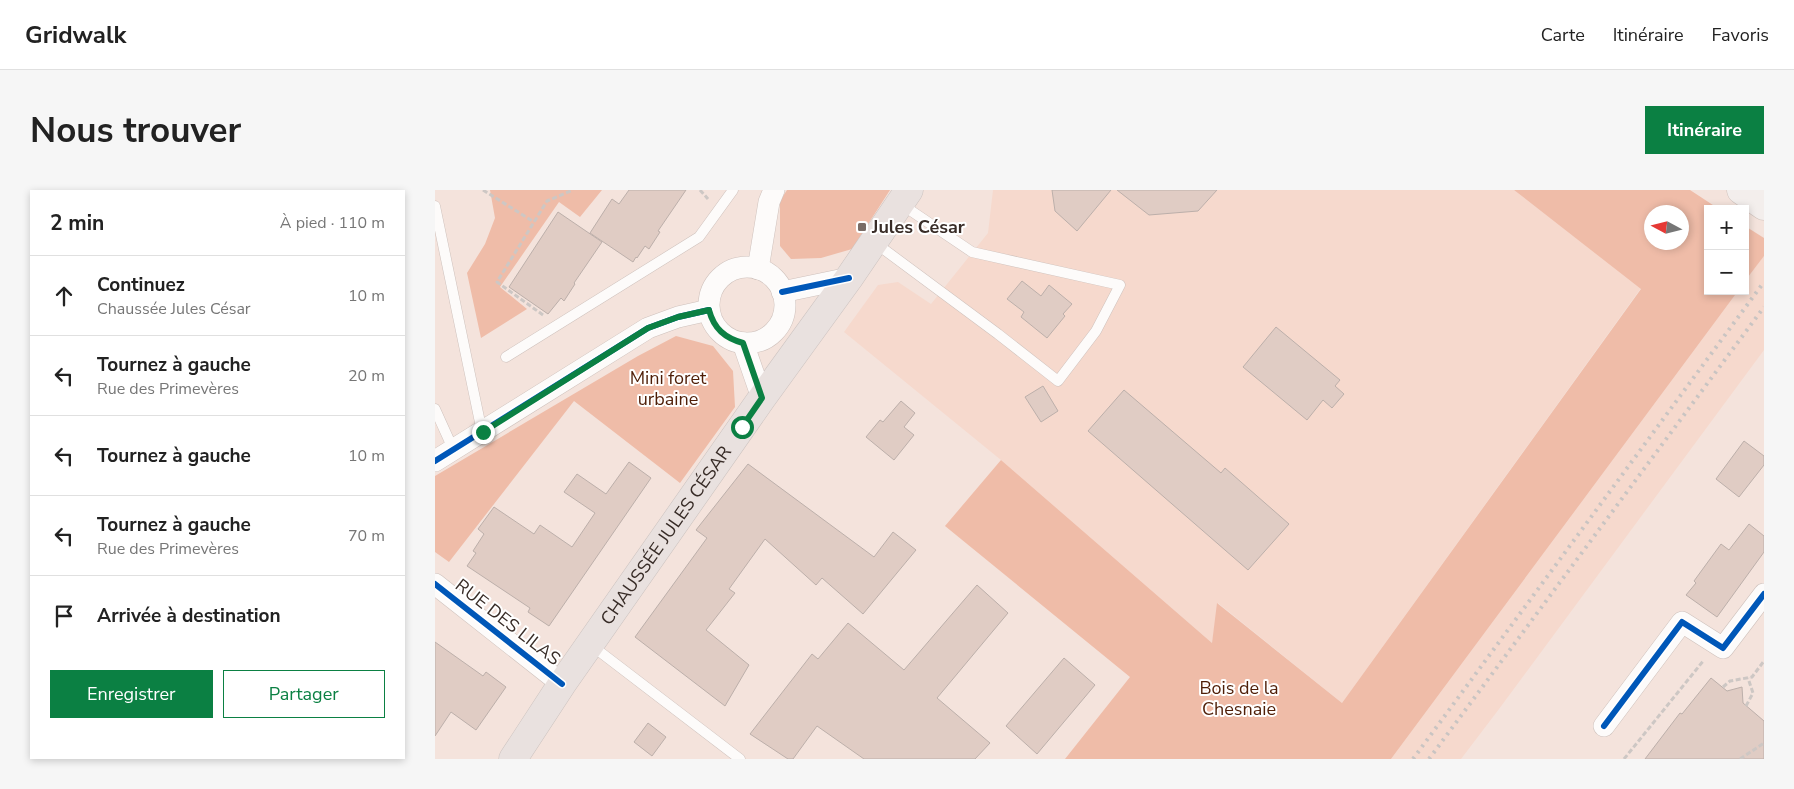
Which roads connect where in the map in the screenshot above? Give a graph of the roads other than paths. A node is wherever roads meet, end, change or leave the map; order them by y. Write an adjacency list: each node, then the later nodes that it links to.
1 (733, 190): 13 (lane)
2 (775, 190): 8 (street)
3 (1741, 190): 6 (main road)
4 (904, 196): 7 (main road, CHAUSSÉE JULES CÉSAR); 7 (lane)
5 (435, 206): 16 (lane)
6 (1764, 206)
7 (873, 242): 9 (main road, CHAUSSÉE JULES CÉSAR)
8 (758, 269): 10 (street); 11 (street)
9 (849, 278): 10 (street); 14 (main road, CHAUSSÉE JULES CÉSAR)
10 (782, 292): 12 (street)
11 (709, 310): 12 (street); 16 (street)
12 (743, 343): 14 (street)
13 (506, 357)
14 (762, 398): 21 (main road, CHAUSSÉE JULES CÉSAR)
15 (435, 409): 17 (lane)
16 (483, 432): 17 (street)
17 (454, 451): 18 (street)
18 (435, 462)
19 (435, 584): 22 (street, RUE DES LILAS)
20 (1764, 594): 23 (street)
21 (591, 645): 22 (main road, CHAUSSÉE JULES CÉSAR); 25 (lane)
22 (562, 684): 24 (main road, CHAUSSÉE JULES CÉSAR)
23 (1604, 726)
24 (513, 759)
25 (740, 759)

